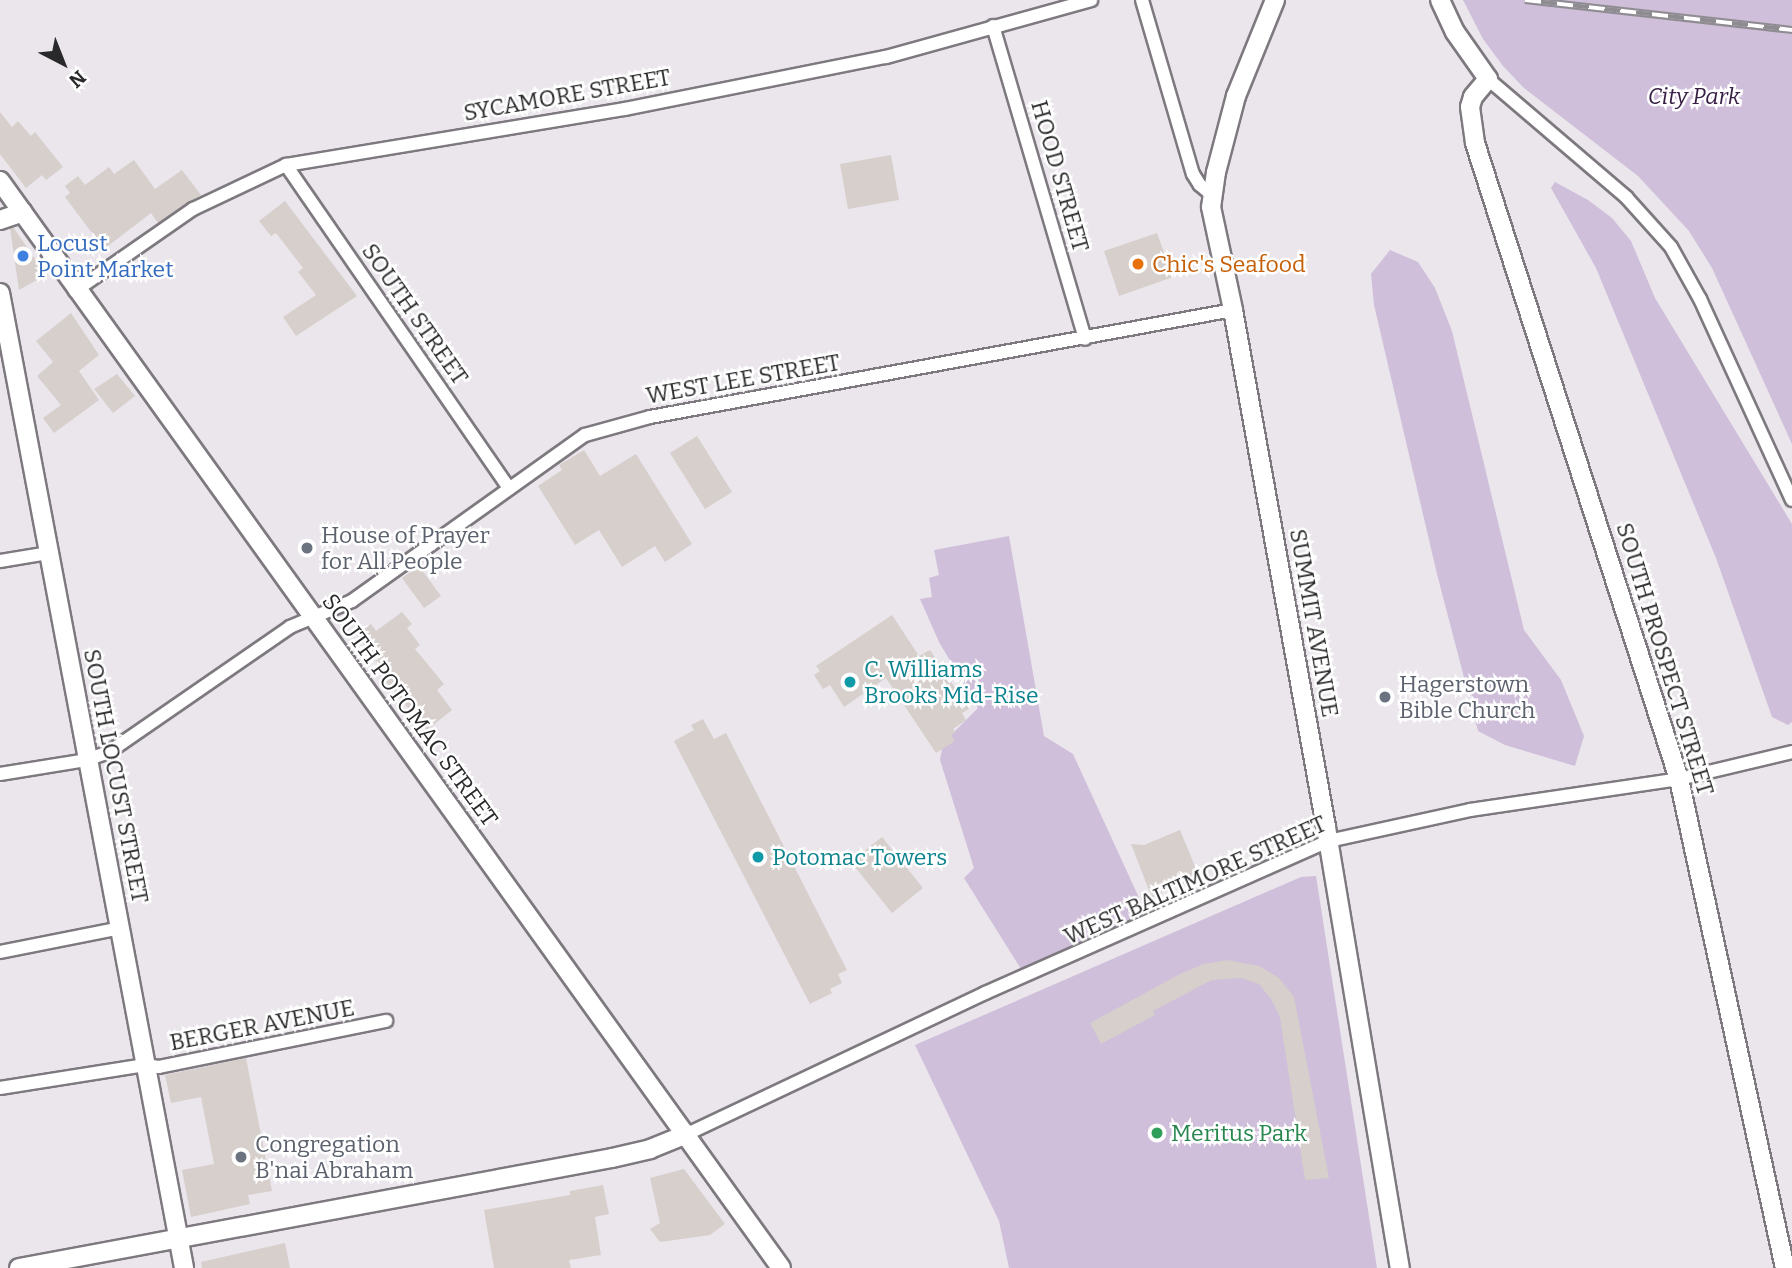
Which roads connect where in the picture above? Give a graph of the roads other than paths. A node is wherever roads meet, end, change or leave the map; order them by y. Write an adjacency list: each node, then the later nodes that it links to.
1 (1091, 0): 5 (street, SYCAMORE STREET)
2 (1142, 0): 9 (street, SUMMIT AVENUE)
3 (1275, 0): 9 (main road)
4 (1440, 0): 6 (main road)
5 (993, 26): 7 (street, SYCAMORE STREET); 15 (street, HOOD STREET)
6 (1488, 79): 18 (street); 25 (main road, SOUTH PROSPECT STREET)
7 (286, 165): 12 (street, SYCAMORE STREET); 17 (street, SOUTH STREET)
8 (0, 181): 10 (main road, SOUTH POTOMAC STREET)
9 (1212, 195): 14 (main road, SUMMIT AVENUE)
10 (23, 212): 11 (main road); 12 (main road, SOUTH POTOMAC STREET)
11 (0, 220)
12 (75, 290): 21 (main road, SOUTH POTOMAC STREET)
13 (0, 293): 16 (main road, SOUTH LOCUST STREET)
14 (1233, 310): 15 (street, WEST LEE STREET); 26 (main road, SUMMIT AVENUE)
15 (1085, 339): 17 (street, WEST LEE STREET)
16 (5, 348): 19 (main road, SOUTH LOCUST STREET)
17 (509, 488): 21 (street, WEST LEE STREET)
18 (1792, 500)
19 (49, 553): 20 (street); 23 (main road, SOUTH LOCUST STREET)
20 (0, 561)
21 (313, 617): 23 (street, WEST LEE STREET); 32 (main road, SOUTH POTOMAC STREET)
22 (1792, 752): 25 (street, WEST BALTIMORE STREET)
23 (86, 760): 24 (street, WEST LEE STREET); 27 (main road, SOUTH LOCUST STREET)
24 (0, 774)
25 (1679, 779): 26 (street, WEST BALTIMORE STREET); 38 (main road, SOUTH PROSPECT STREET)
26 (1328, 841): 32 (street, WEST BALTIMORE STREET); 37 (main road, SUMMIT AVENUE)
27 (121, 928): 28 (street); 30 (main road, SOUTH LOCUST STREET)
28 (0, 952)
29 (386, 1021): 30 (street, BERGER AVENUE)
30 (145, 1065): 31 (street, BERGER AVENUE); 33 (main road, SOUTH LOCUST STREET)
31 (0, 1088)
32 (687, 1134): 33 (main road); 36 (main road, SOUTH POTOMAC STREET)
33 (179, 1240): 34 (main road); 35 (main road, SOUTH LOCUST STREET)
34 (19, 1268)
35 (184, 1268)
36 (781, 1268)
37 (1400, 1268)
38 (1784, 1268)

